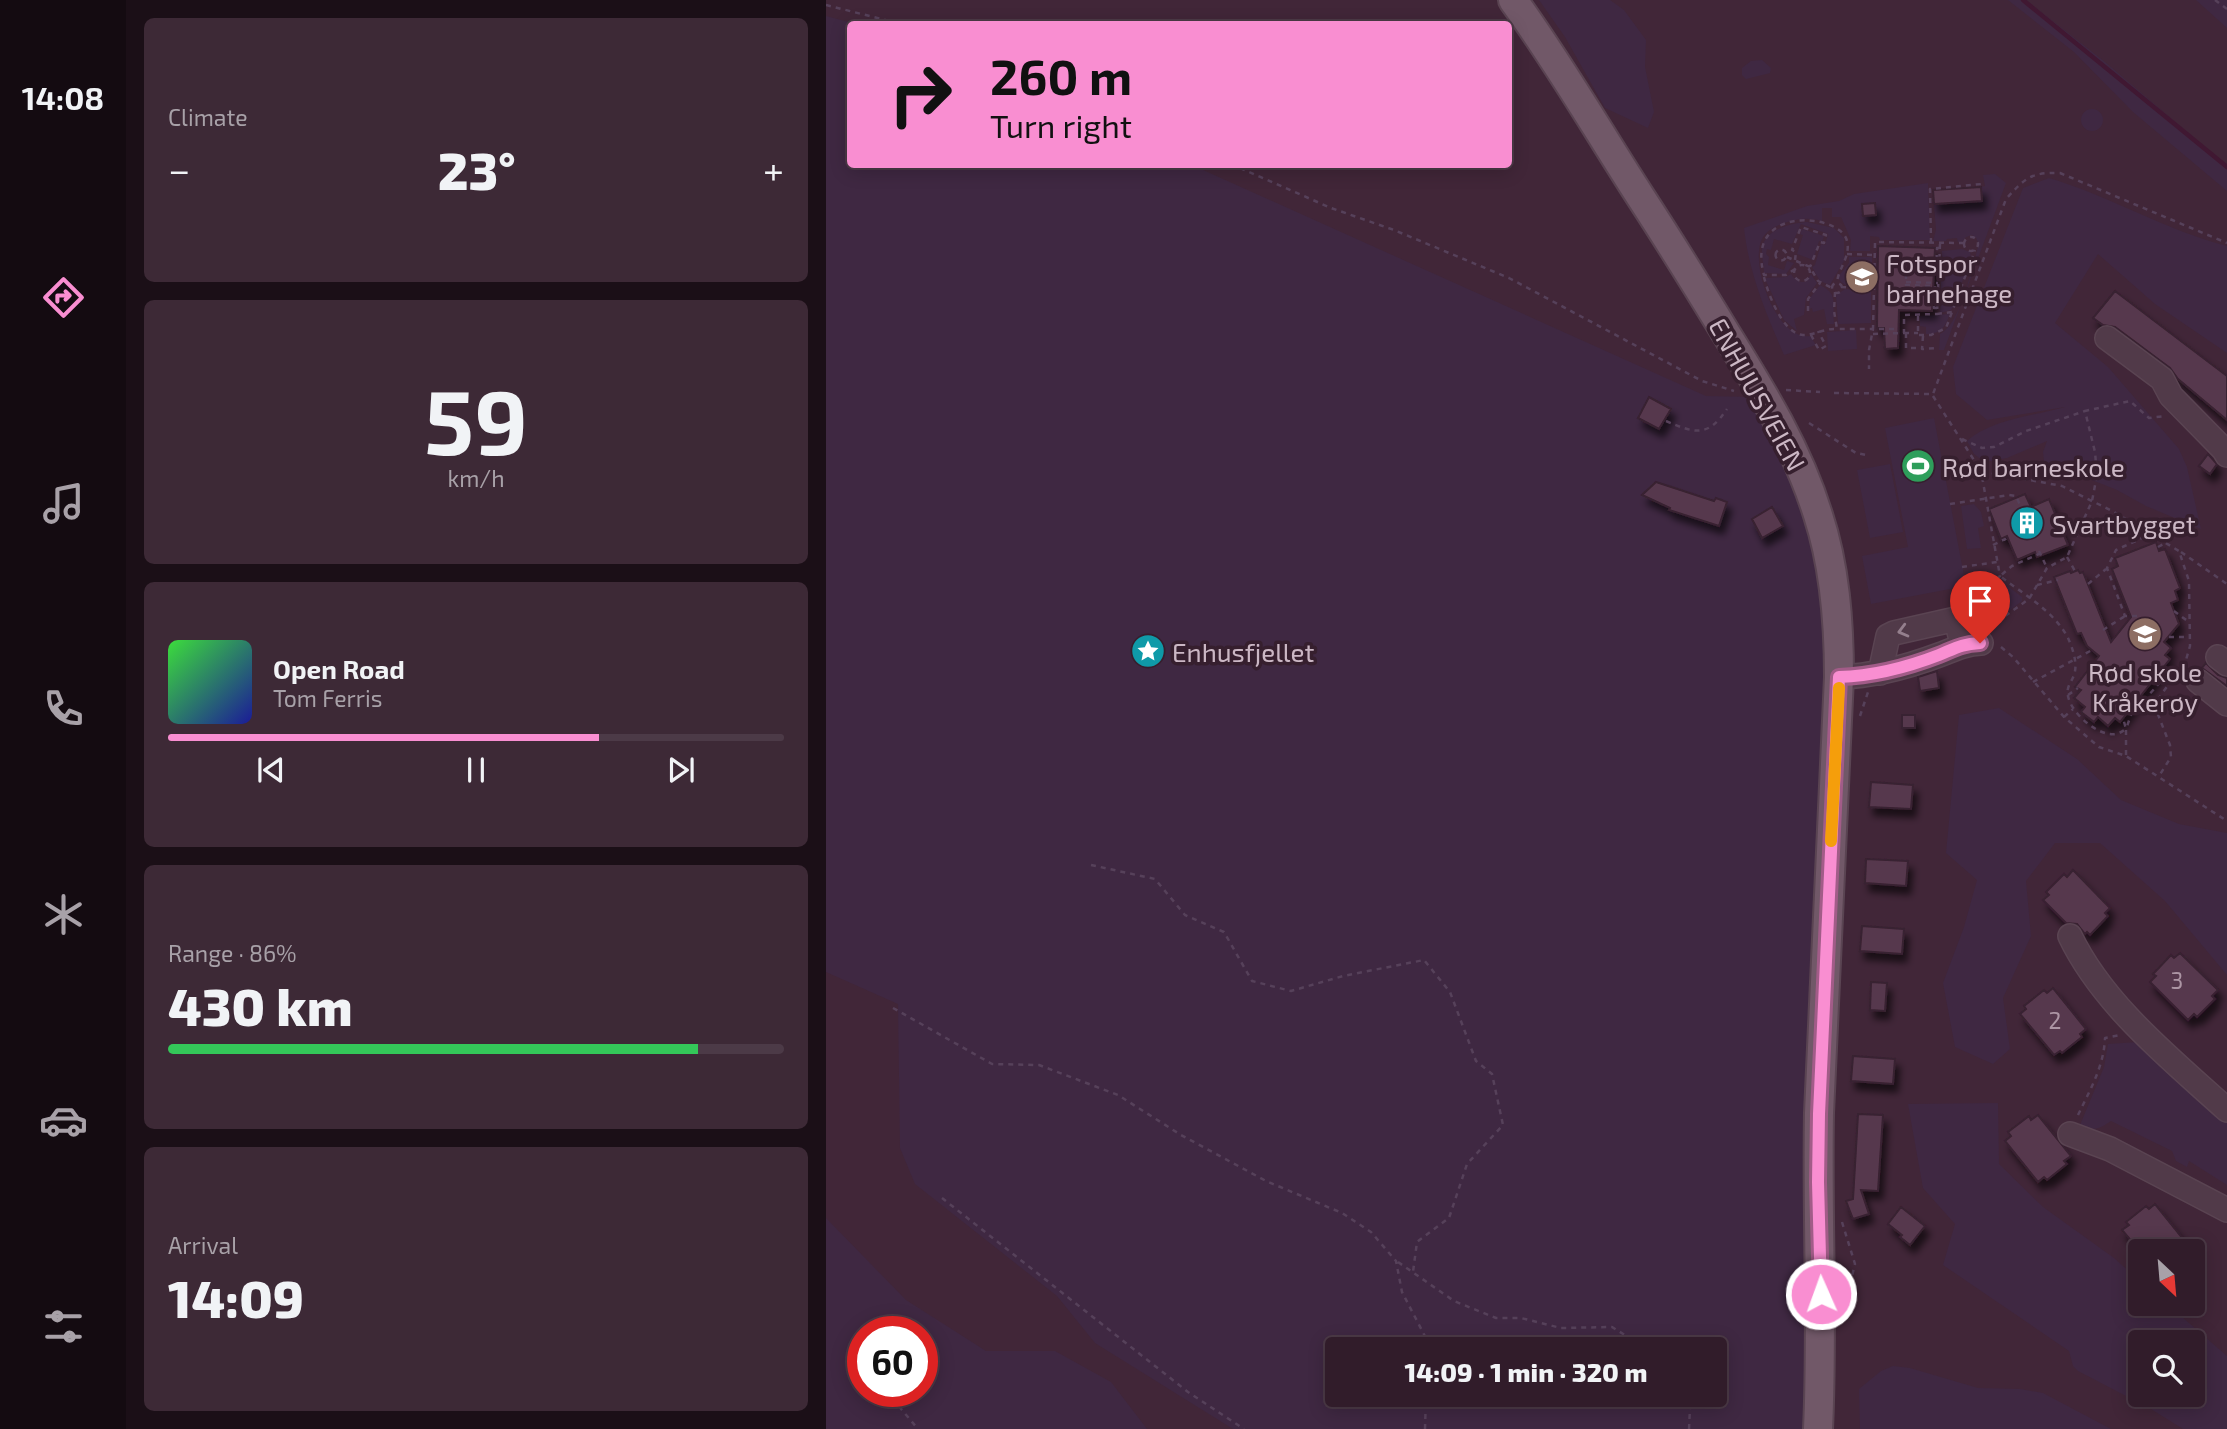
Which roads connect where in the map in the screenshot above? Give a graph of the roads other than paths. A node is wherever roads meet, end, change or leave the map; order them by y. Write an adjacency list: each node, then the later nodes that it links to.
1 (1513, 0): 5 (main road, ENHUUSVEIEN)
2 (2107, 338): 3 (street)
3 (2227, 455)
4 (1880, 673): 4 (street, one-way to 4); 5 (street)
5 (1839, 677): 12 (main road, ENHUUSVEIEN)
6 (2198, 681): 7 (street)
7 (2227, 704)
8 (2070, 936): 9 (street)
9 (2225, 1105)
10 (2070, 1134): 11 (street)
11 (2226, 1207)
12 (1818, 1429)

